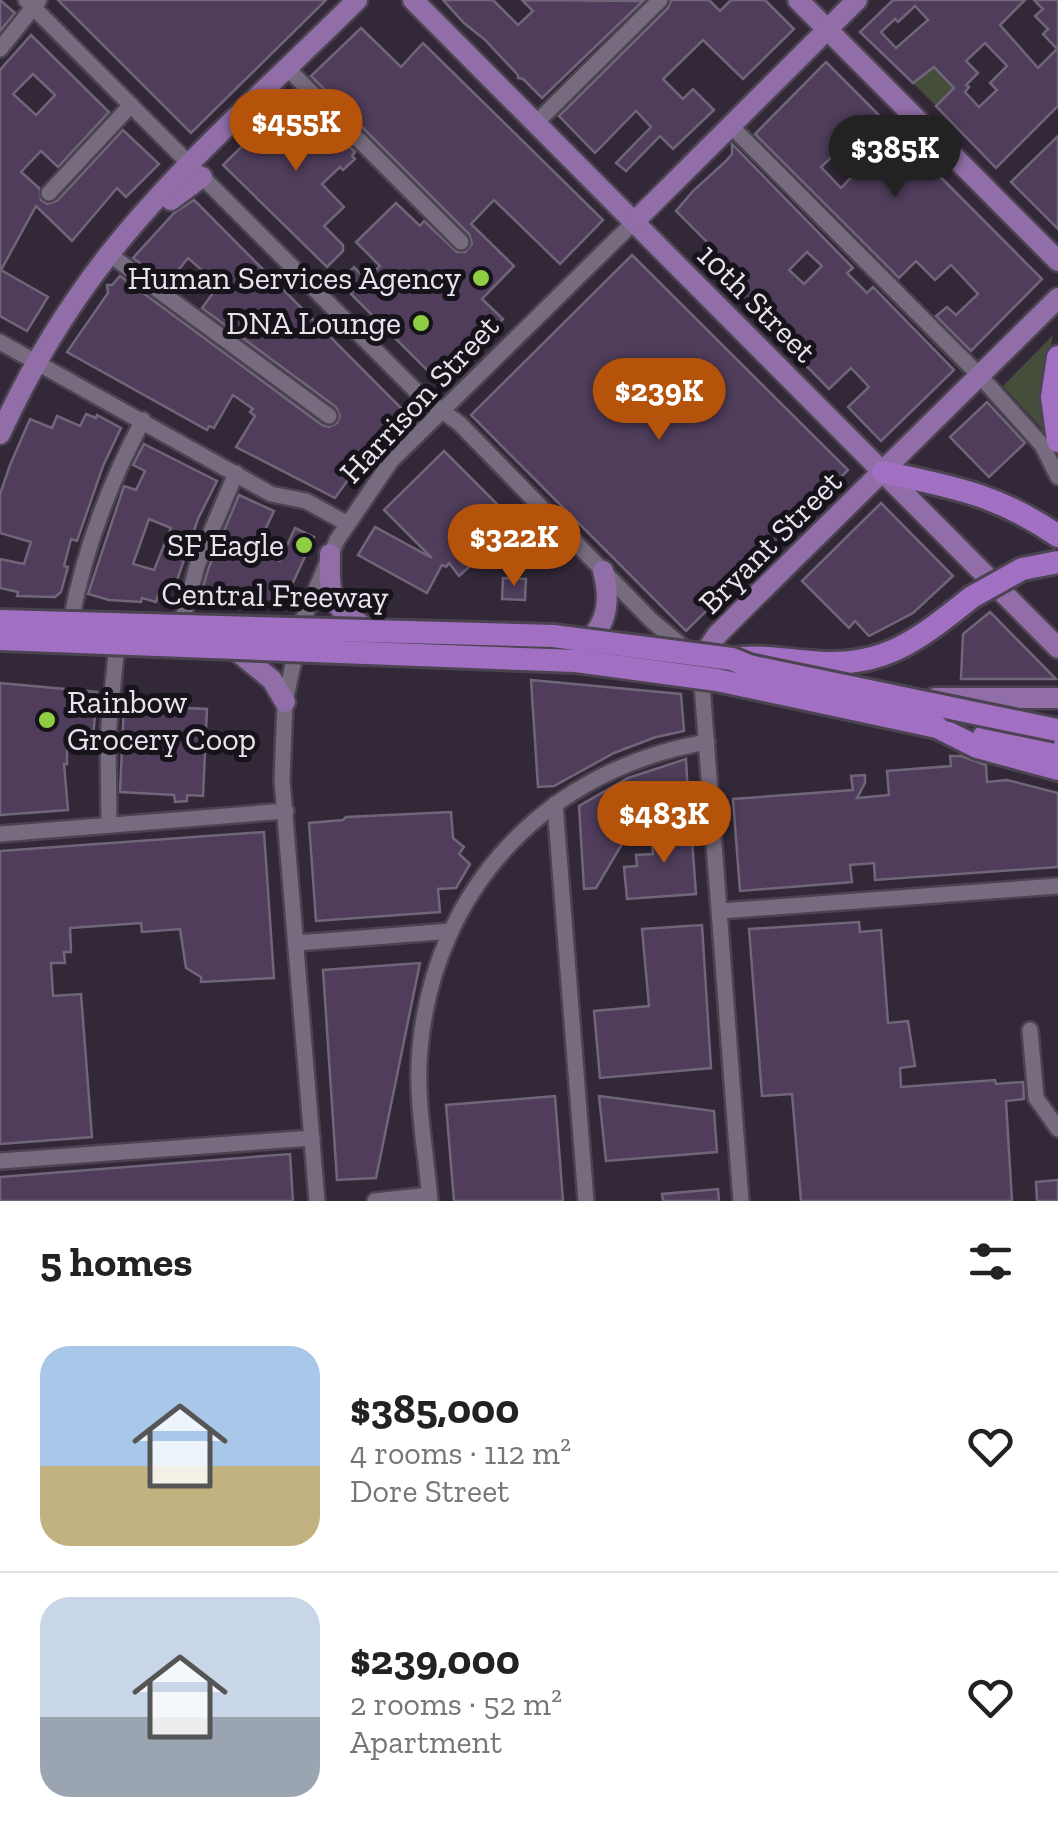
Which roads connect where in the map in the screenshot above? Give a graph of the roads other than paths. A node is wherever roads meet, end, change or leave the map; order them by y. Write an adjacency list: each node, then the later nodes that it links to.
1 (357, 0): 9 (main road)
2 (374, 0): 9 (main road)
3 (413, 0): 13 (main road, 10th Street)
4 (660, 0): 13 (street)
5 (798, 0): 8 (main road)
6 (857, 0): 8 (main road, Harrison Street)
7 (33, 3): 10 (street); 12 (street)
8 (828, 29): 14 (main road, Harrison Street); 20 (main road)
9 (311, 46): 11 (main road)
10 (0, 49)
11 (288, 69): 15 (main road); 18 (street)
12 (131, 106): 15 (street); 16 (street)
13 (536, 123): 17 (main road, 10th Street)
14 (731, 126): 17 (main road, Harrison Street); 25 (street)
15 (196, 172): 19 (main road); 26 (street)
16 (48, 193)
17 (634, 222): 26 (street, Harrison Street); 31 (main road, 10th Street)
18 (461, 242)
19 (109, 254): 24 (main road); 27 (street)
20 (1058, 261)
21 (1058, 298): 25 (main road, Bryant Street)
22 (0, 342): 24 (street)
23 (1058, 357): 30 (highway)
24 (36, 362): 28 (street); 29 (main road)
25 (980, 376): 31 (main road, Bryant Street); 33 (street)
26 (443, 413): 34 (street, Harrison Street); 38 (street)
27 (329, 416)
28 (143, 420): 32 (street); 40 (street)
29 (0, 434)
30 (1058, 441)
31 (882, 472): 35 (highway); 48 (main road, 10th Street); 50 (main road, Bryant Street)
32 (236, 474): 34 (street); 41 (street)
33 (1058, 476)
34 (346, 523): 36 (street, Harrison Street)
35 (1058, 536)
36 (330, 554): 42 (main road); 44 (street, Harrison Street)
37 (1058, 562): 49 (highway, Central Freeway, bridge)
38 (603, 571): 45 (main road); 50 (street)
39 (0, 620): 40 (main road); 49 (highway, Central Freeway, bridge)
40 (71, 622): 41 (main road)
41 (181, 625): 44 (main road)
42 (372, 632): 44 (main road); 45 (main road)
43 (0, 640): 46 (main road); 54 (highway, Central Freeway, bridge)
44 (297, 640): 47 (main road); 50 (main road); 52 (street, Harrison Street)
45 (586, 641): 50 (main road)
46 (117, 644): 47 (main road); 61 (street)
47 (232, 647): 52 (main road)
48 (1058, 648)
49 (732, 658): 55 (highway, bridge)
50 (701, 669): 51 (main road); 53 (main road); 56 (street)
51 (1058, 698)
52 (285, 702): 60 (street, Harrison Street)
53 (1058, 718)
54 (936, 726): 57 (highway); 58 (highway)
55 (1058, 730)
56 (707, 742): 59 (street); 64 (street)
57 (1058, 750)
58 (1058, 770)
59 (555, 804): 65 (street); 75 (street)
60 (286, 810): 61 (street); 66 (street, Harrison Street)
61 (110, 825): 62 (street)
62 (0, 834)
63 (1058, 886): 64 (street)
64 (721, 910): 76 (street)
65 (451, 932): 66 (street); 71 (street)
66 (297, 943): 69 (street, Harrison Street)
67 (1030, 1030): 68 (street)
68 (1058, 1129)
69 (312, 1138): 70 (street); 73 (street, Harrison Street)
70 (0, 1162)
71 (430, 1198): 72 (street)
72 (389, 1200): 74 (street)
73 (316, 1201)
74 (375, 1201)
75 (586, 1201)
76 (742, 1201)

